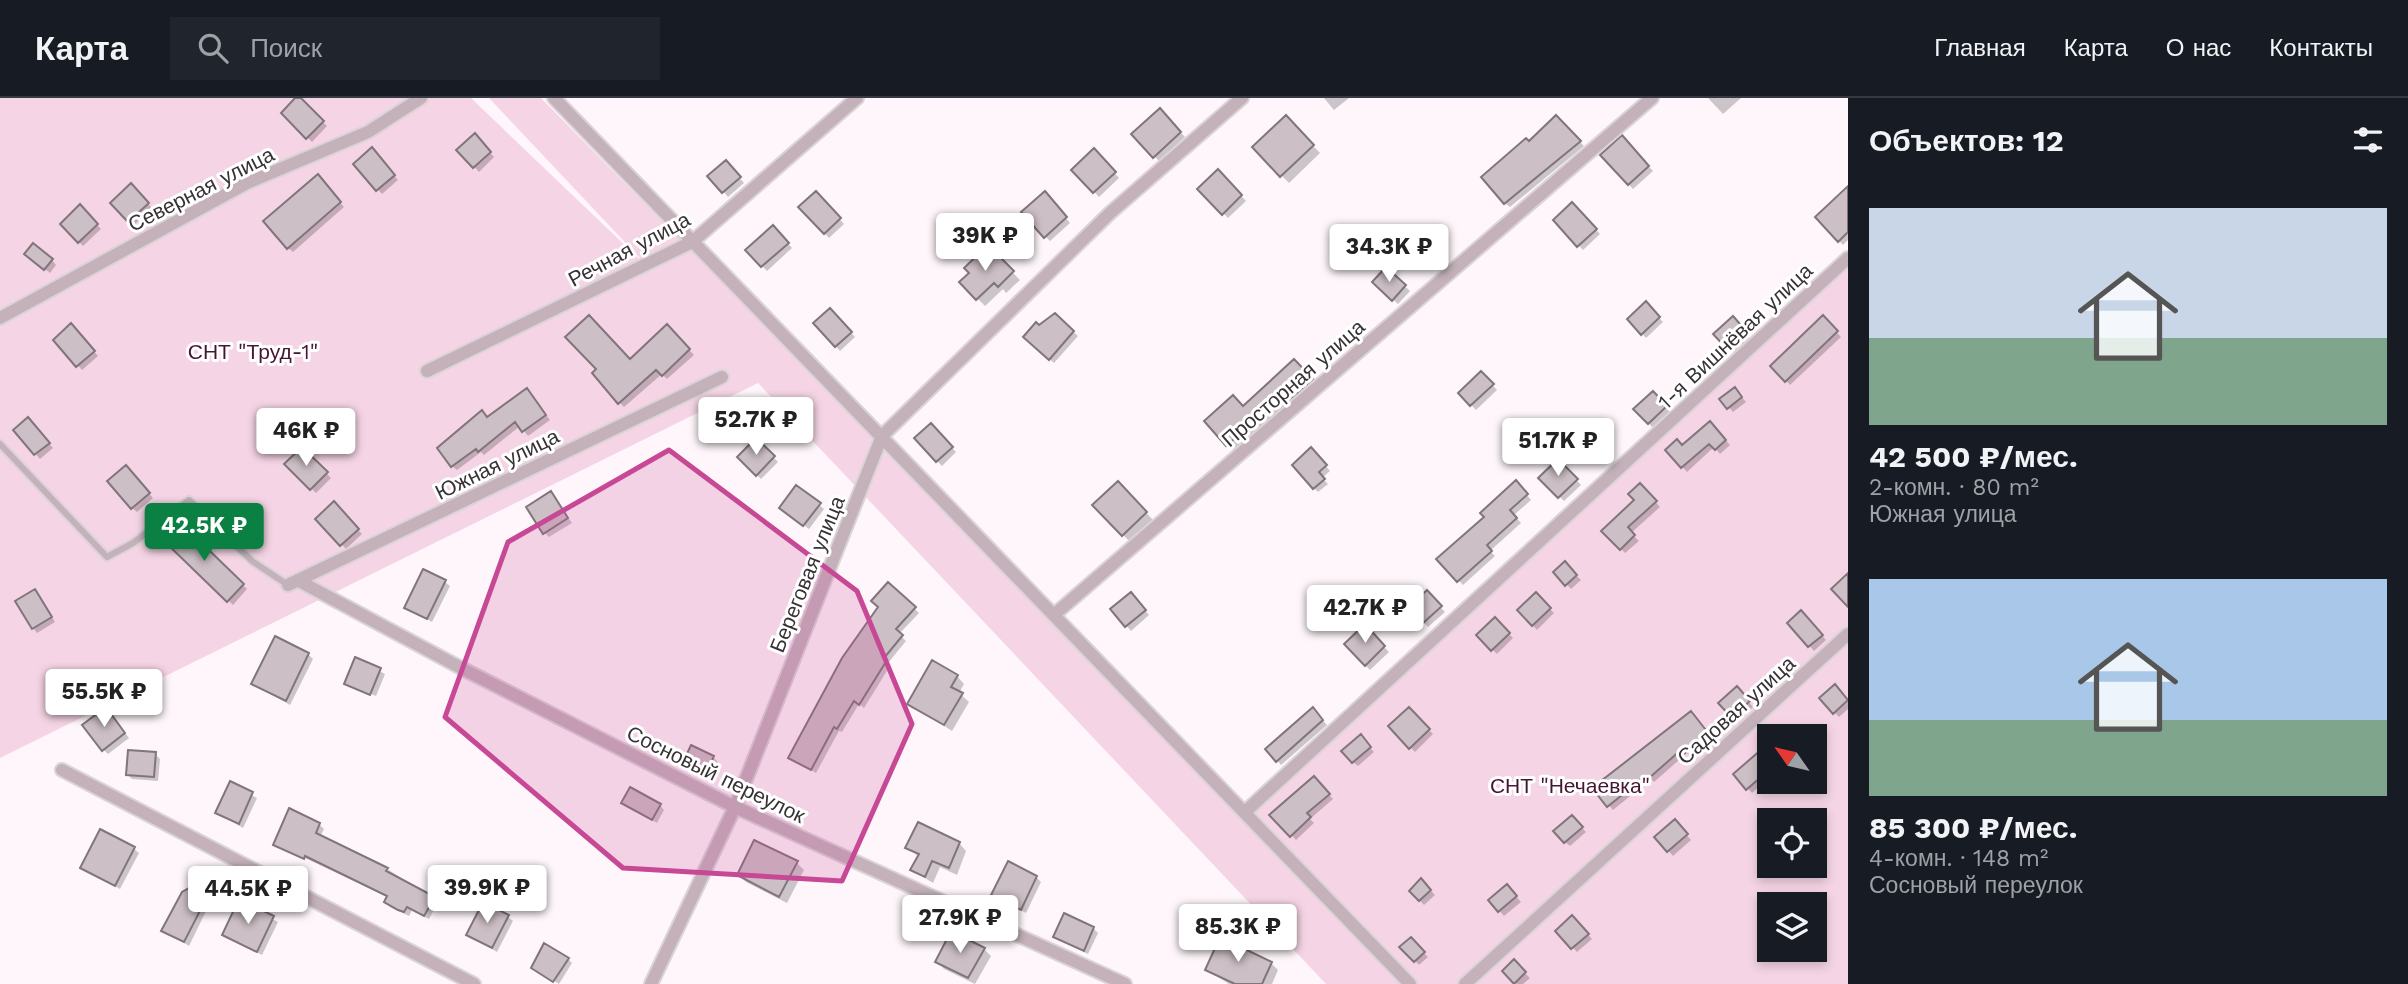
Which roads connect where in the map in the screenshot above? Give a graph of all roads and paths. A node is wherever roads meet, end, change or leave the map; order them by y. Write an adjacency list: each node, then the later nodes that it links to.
1 (421, 98): 8 (street, Северная улица)
2 (554, 98): 6 (street)
3 (857, 98): 6 (street, Речная улица)
4 (1242, 98): 11 (street, Береговая улица)
5 (1652, 98): 14 (street, Просторная улица)
6 (692, 242): 9 (street, Речная улица); 11 (street)
7 (1848, 258): 18 (street, 1-я Вишнёвая улица)
8 (0, 318)
9 (427, 371)
10 (722, 377): 13 (street, Южная улица)
11 (882, 436): 14 (street); 17 (street, Береговая улица)
12 (0, 444): 13 (lane)
13 (294, 583): 17 (street, Сосновый переулок)
14 (1055, 614): 18 (street)
15 (1848, 634): 23 (street, Садовая улица)
16 (62, 770): 19 (street)
17 (735, 807): 20 (street, Береговая улица); 21 (street, Сосновый переулок)
18 (1245, 812): 22 (street)
19 (474, 984)
20 (651, 984)
21 (1125, 984)
22 (1409, 984)
23 (1465, 984)

